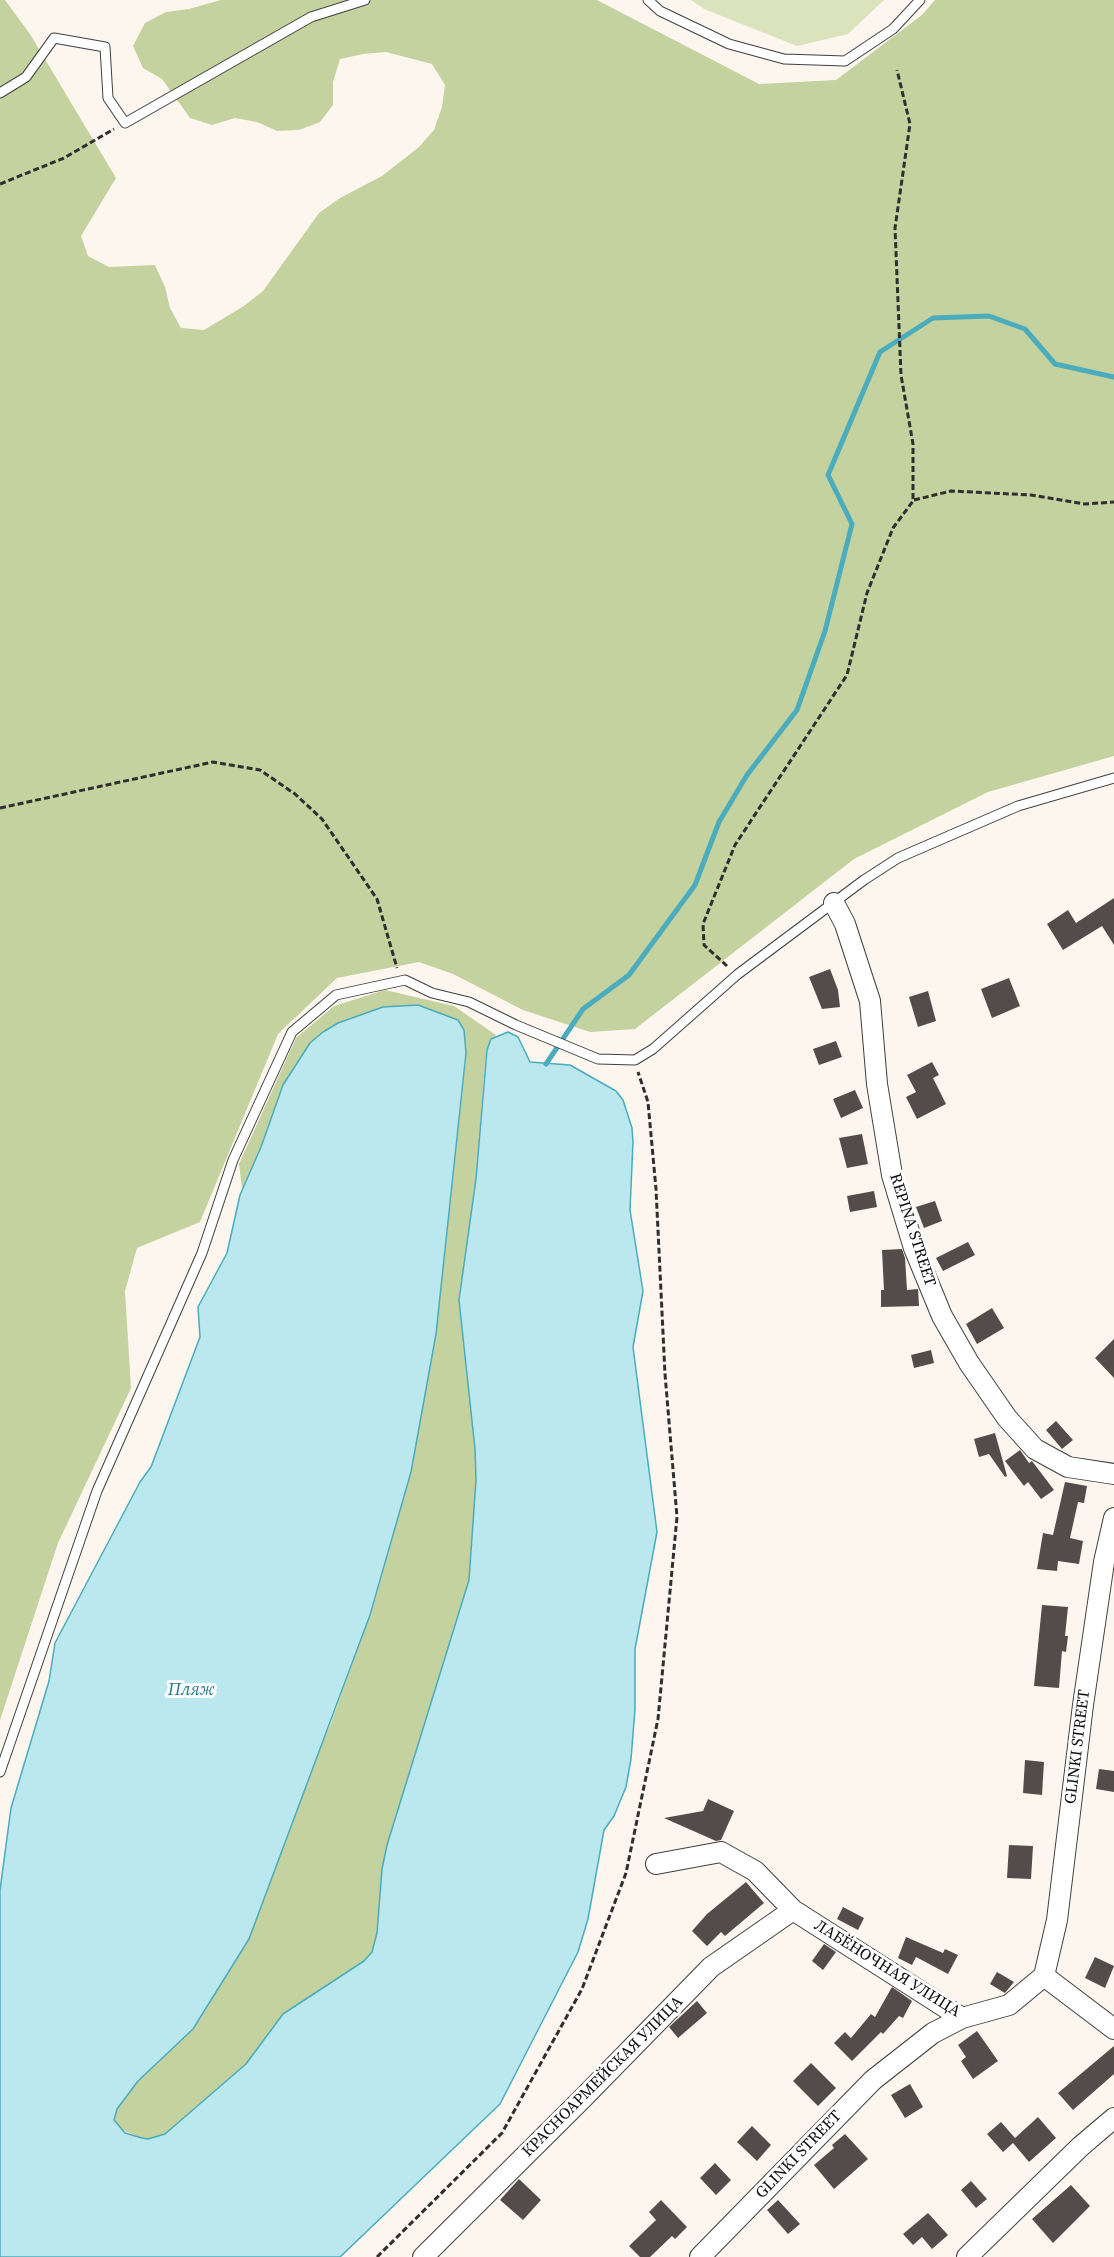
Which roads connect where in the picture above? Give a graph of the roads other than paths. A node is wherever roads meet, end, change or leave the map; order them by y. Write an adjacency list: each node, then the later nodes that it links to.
1 (365, 0): 4 (lane)
2 (648, 0): 3 (lane)
3 (920, 0)
4 (0, 93)
5 (1114, 778): 6 (lane)
6 (834, 903): 7 (street, REPINA STREET); 9 (lane)
7 (1114, 1474)
8 (1114, 1518): 12 (street, GLINKI STREET)
9 (0, 1772)
10 (656, 1864): 11 (street, ЛАБЁНОЧНАЯ УЛИЦА)
11 (793, 1910): 13 (street, ЛАБЁНОЧНАЯ УЛИЦА); 16 (street, КРАСНОАРМЕЙСКАЯ УЛИЦА)
12 (1044, 1976): 13 (street, ЛАБЁНОЧНАЯ УЛИЦА); 14 (street)
13 (962, 2018): 17 (street, GLINKI STREET)
14 (1114, 2029)
15 (1114, 2118): 18 (street)
16 (423, 2257)
17 (700, 2257)
18 (967, 2257)

